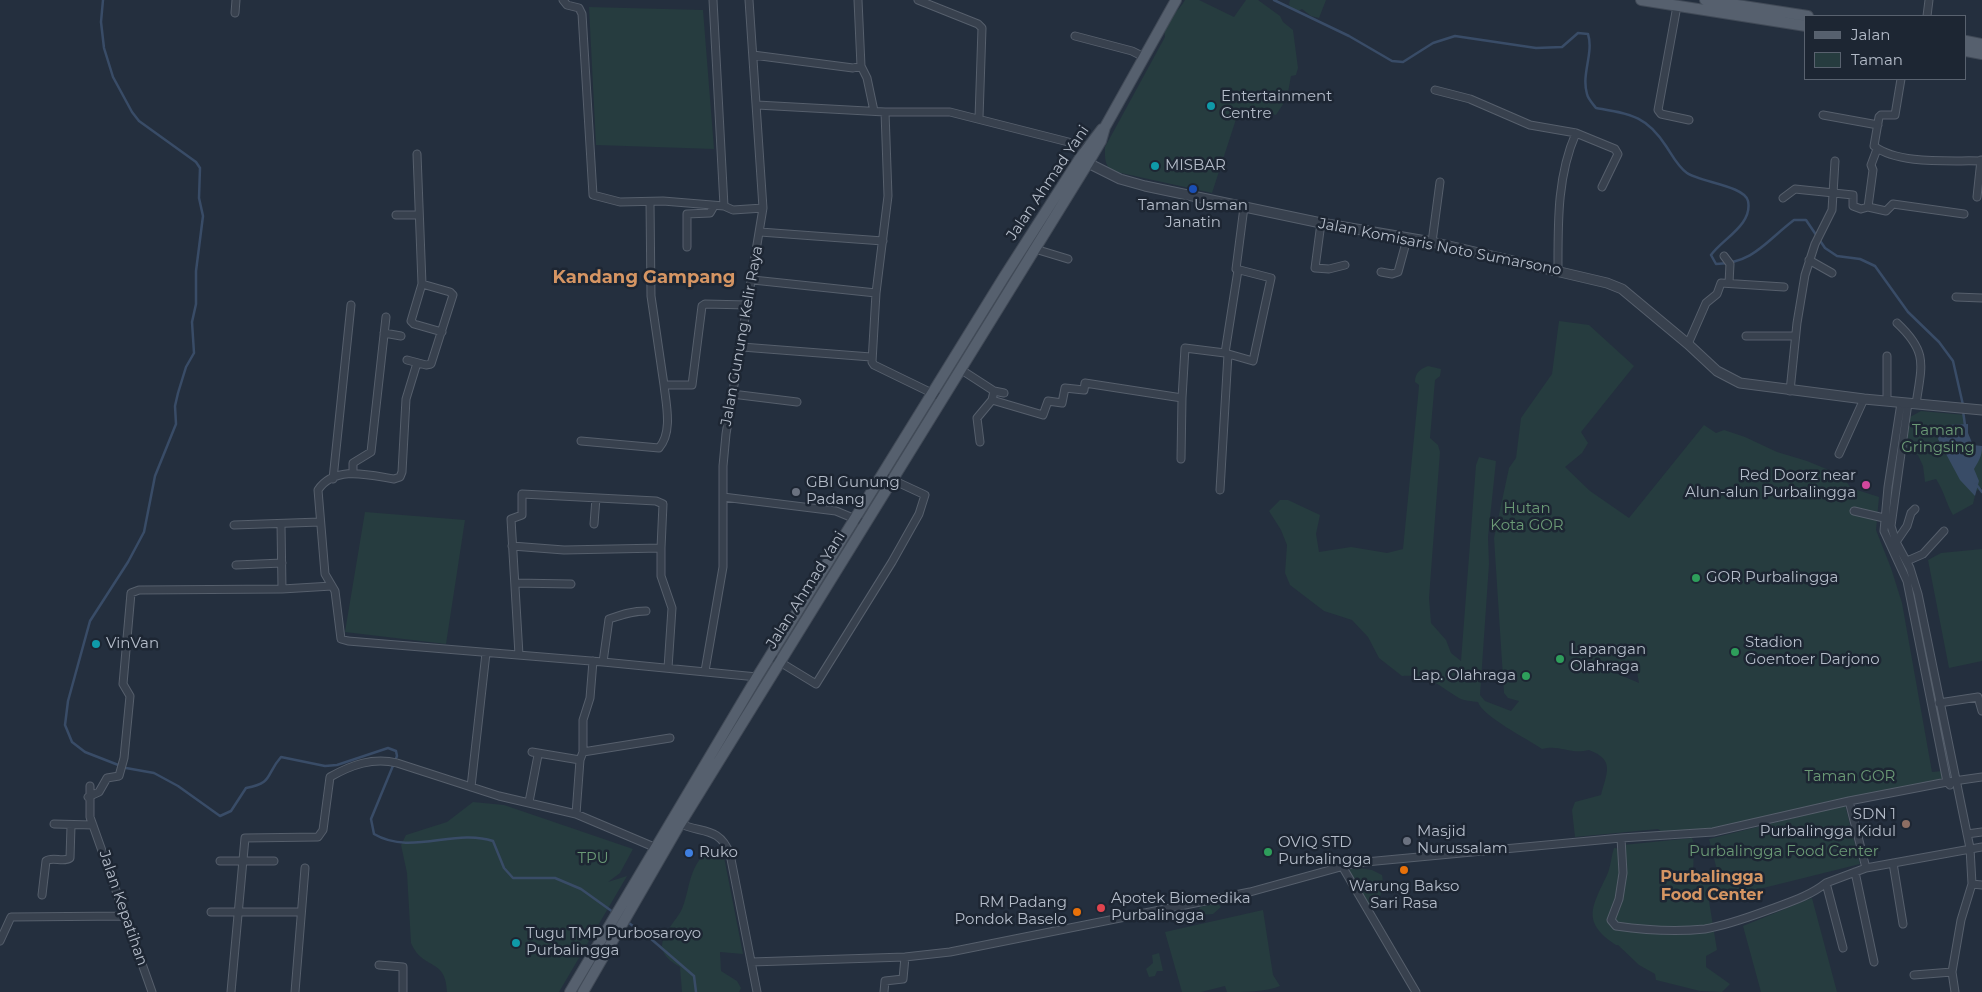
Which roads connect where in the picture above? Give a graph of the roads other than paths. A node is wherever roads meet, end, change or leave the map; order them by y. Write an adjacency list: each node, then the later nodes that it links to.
1 (236, 0): 12 (street)
2 (563, 0): 45 (street)
3 (713, 0): 46 (street)
4 (749, 0): 21 (street, Jalan Gunung Kelir Raya)
5 (858, 0): 23 (street)
6 (918, 0): 30 (street)
7 (1176, 0): 22 (main road, Jalan Ahmad Yani)
8 (1641, 0): 11 (main road)
9 (1705, 0): 13 (main road)
10 (1929, 0): 14 (street)
11 (1677, 6): 15 (main road); 31 (street)
12 (235, 13)
13 (1804, 15)
14 (1927, 15)
15 (1804, 26)
16 (1075, 36): 22 (street)
17 (1967, 41): 18 (main road)
18 (1982, 44)
19 (1967, 52): 20 (main road)
20 (1982, 54)
21 (753, 55): 23 (street); 26 (street, Jalan Gunung Kelir Raya)
22 (1144, 58): 34 (main road, Jalan Ahmad Yani)
23 (861, 66): 27 (street)
24 (1901, 80): 32 (street)
25 (1435, 90): 33 (street)
26 (757, 105): 27 (street); 50 (street, Jalan Gunung Kelir Raya)
27 (874, 111): 28 (street)
28 (884, 112): 30 (street); 57 (street)
29 (1824, 115): 32 (street)
30 (979, 118): 34 (street)
31 (1689, 120)
32 (1878, 125): 35 (street)
33 (1576, 133): 41 (street); 66 (street)
34 (1093, 148): 37 (main road, Jalan Ahmad Yani)
35 (1877, 149): 38 (street); 48 (street)
36 (417, 154): 53 (street)
37 (1084, 160): 47 (street, Jalan Komisaris Noto Sumarsono); 60 (main road, Jalan Ahmad Yani); 98 (main road, Jalan Ahmad Yani)
38 (1982, 160): 43 (street)
39 (1835, 161): 42 (street)
40 (1440, 182): 58 (street)
41 (1602, 188)
42 (1834, 193): 44 (street); 48 (street); 63 (street)
43 (1977, 197)
44 (1783, 198)
45 (650, 205): 49 (street); 93 (street)
46 (724, 206): 49 (street); 50 (street)
47 (1244, 207): 54 (street, Jalan Komisaris Noto Sumarsono); 65 (street)
48 (1868, 207): 51 (street)
49 (713, 209): 59 (street)
50 (762, 214): 55 (street, Jalan Gunung Kelir Raya)
51 (1964, 214)
52 (396, 215): 53 (street)
53 (419, 215): 71 (street)
54 (1321, 223): 56 (street, Jalan Komisaris Noto Sumarsono); 64 (street)
55 (760, 232): 57 (street); 69 (street, Jalan Gunung Kelir Raya)
56 (1407, 239): 58 (street, Jalan Komisaris Noto Sumarsono); 67 (street)
57 (883, 241): 73 (street)
58 (1432, 242): 66 (street, Jalan Komisaris Noto Sumarsono)
59 (687, 247)
60 (1035, 249): 62 (street); 92 (main road, Jalan Ahmad Yani)
61 (1724, 256): 70 (street)
62 (1068, 260)
63 (1809, 260): 68 (street); 84 (street)
64 (1345, 265)
65 (1238, 270): 87 (street); 87 (street)
66 (1558, 270): 85 (street, Jalan Komisaris Noto Sumarsono)
67 (1381, 272)
68 (1832, 272)
69 (752, 280): 73 (street); 77 (street, Jalan Gunung Kelir Raya)
70 (1729, 283): 72 (street); 85 (street)
71 (422, 284): 80 (street); 80 (street)
72 (1784, 286)
73 (876, 293): 89 (street)
74 (1956, 298): 75 (street)
75 (1982, 298)
76 (351, 304): 112 (street)
77 (748, 305): 86 (street, Jalan Gunung Kelir Raya); 93 (street)
78 (386, 317): 81 (street)
79 (1897, 323): 104 (street)
80 (442, 332): 91 (street)
81 (384, 333): 82 (street); 110 (street)
82 (401, 336)
83 (1746, 336): 84 (street)
84 (1795, 336): 95 (street)
85 (1688, 344): 95 (street, Jalan Komisaris Noto Sumarsono)
86 (742, 346): 89 (street); 97 (street, Jalan Gunung Kelir Raya)
87 (1226, 354): 99 (street); 114 (street)
88 (1886, 356): 102 (street)
89 (871, 358): 98 (street)
90 (407, 360): 91 (street)
91 (417, 363): 110 (street)
92 (960, 369): 94 (street); 98 (main road, Jalan Ahmad Yani)
93 (664, 385): 106 (street)
94 (994, 391): 96 (street); 101 (street)
95 (1790, 391): 100 (street, Jalan Komisaris Noto Sumarsono)
96 (1004, 393)
97 (732, 394): 103 (street); 115 (street, Jalan Gunung Kelir Raya)
98 (938, 395): 111 (main road, Jalan Ahmad Yani); 111 (main road, Jalan Ahmad Yani)
99 (1182, 398): 101 (street); 109 (street)
100 (1864, 399): 102 (street, Jalan Komisaris Noto Sumarsono); 108 (street)
101 (992, 400): 107 (street)
102 (1887, 401): 104 (street, Jalan Komisaris Noto Sumarsono)
103 (796, 402)
104 (1909, 403): 105 (street, Jalan Komisaris Noto Sumarsono); 113 (street)
105 (1982, 410)
106 (582, 441)
107 (980, 442)
108 (1839, 454)
109 (1181, 459)
110 (353, 473): 112 (street)
111 (888, 475): 119 (main road, Jalan Ahmad Yani); 122 (main road, Jalan Ahmad Yani); 140 (street)
112 (333, 479): 121 (street)
113 (1892, 487): 120 (street); 127 (street)
114 (1220, 490)
115 (722, 497): 119 (street); 144 (street, Jalan Gunung Kelir Raya)
116 (596, 498): 124 (street); 128 (street); 129 (street)
117 (1915, 509): 127 (street)
118 (1854, 511): 120 (street)
119 (855, 518): 122 (street); 140 (main road, Jalan Ahmad Yani)
120 (1884, 518): 153 (street)
121 (320, 522): 123 (street); 135 (street)
122 (865, 523): 140 (main road, Jalan Ahmad Yani)
123 (281, 524): 125 (street); 131 (street)
124 (594, 524)
125 (234, 525)
126 (1944, 531): 130 (street)
127 (1896, 542): 130 (street)
128 (512, 546): 129 (street); 133 (street)
129 (661, 548): 143 (street)
130 (1907, 561): 146 (street)
131 (282, 563): 132 (street); 136 (street)
132 (236, 565)
133 (515, 583): 134 (street); 139 (street)
134 (571, 584)
135 (332, 586): 136 (street); 138 (street)
136 (282, 589): 157 (street)
137 (646, 611): 142 (street)
138 (486, 652): 139 (street); 155 (street)
139 (519, 656): 141 (street)
140 (775, 658): 145 (main road, Jalan Ahmad Yani); 161 (main road, Jalan Ahmad Yani)
141 (593, 661): 142 (street); 149 (street)
142 (604, 662): 143 (street)
143 (668, 668): 144 (street)
144 (705, 671): 145 (street)
145 (757, 677): 161 (main road, Jalan Ahmad Yani)
146 (1939, 703): 147 (street); 152 (street)
147 (1982, 711)
148 (670, 738): 149 (street)
149 (583, 752): 150 (street)
150 (580, 760): 158 (street); 160 (street)
151 (1982, 777): 152 (street)
152 (1955, 781): 153 (street); 156 (street)
153 (1947, 782): 156 (street); 159 (street)
154 (90, 786): 157 (street, Jalan Kepatihan)
155 (470, 787): 158 (street); 171 (street)
156 (1957, 789): 166 (street)
157 (91, 796): 163 (street, Jalan Kepatihan)
158 (529, 802): 160 (street)
159 (1849, 802): 167 (street); 177 (street)
160 (576, 814): 169 (street)
161 (675, 822): 169 (main road, Jalan Ahmad Yani); 191 (street); 202 (main road, Jalan Ahmad Yani)
162 (54, 824): 164 (street)
163 (93, 825): 164 (street); 186 (street, Jalan Kepatihan)
164 (71, 826): 182 (street)
165 (1982, 832): 166 (street)
166 (1967, 834): 170 (street)
167 (1621, 838): 175 (street); 179 (street)
168 (1982, 846): 170 (street)
169 (654, 847): 201 (main road, Jalan Ahmad Yani)
170 (1970, 848): 174 (street); 180 (street)
171 (244, 860): 172 (street); 173 (street); 183 (street)
172 (220, 861)
173 (274, 861)
174 (1893, 863): 177 (street); 187 (street)
175 (1342, 866): 190 (street); 205 (street)
176 (305, 868): 185 (street)
177 (1866, 868): 178 (street)
178 (1855, 872): 179 (street); 192 (street)
179 (1826, 883): 189 (street)
180 (1972, 884): 181 (street); 194 (street)
181 (1982, 885)
182 (42, 895)
183 (239, 911): 184 (street); 185 (street); 198 (street)
184 (211, 912)
185 (300, 912): 199 (street)
186 (126, 916): 188 (street); 197 (street, Jalan Kepatihan)
187 (1903, 924)
188 (0, 941)
189 (1843, 948)
190 (905, 957): 191 (street); 204 (street)
191 (752, 962): 203 (street)
192 (1874, 962)
193 (379, 965): 200 (street)
194 (1952, 972): 195 (street); 196 (street)
195 (1914, 975)
196 (1953, 991)
197 (152, 992)
198 (230, 992)
199 (295, 992)
200 (403, 992)
201 (570, 992)
202 (583, 992)
203 (757, 992)
204 (884, 992)
205 (1416, 992)

